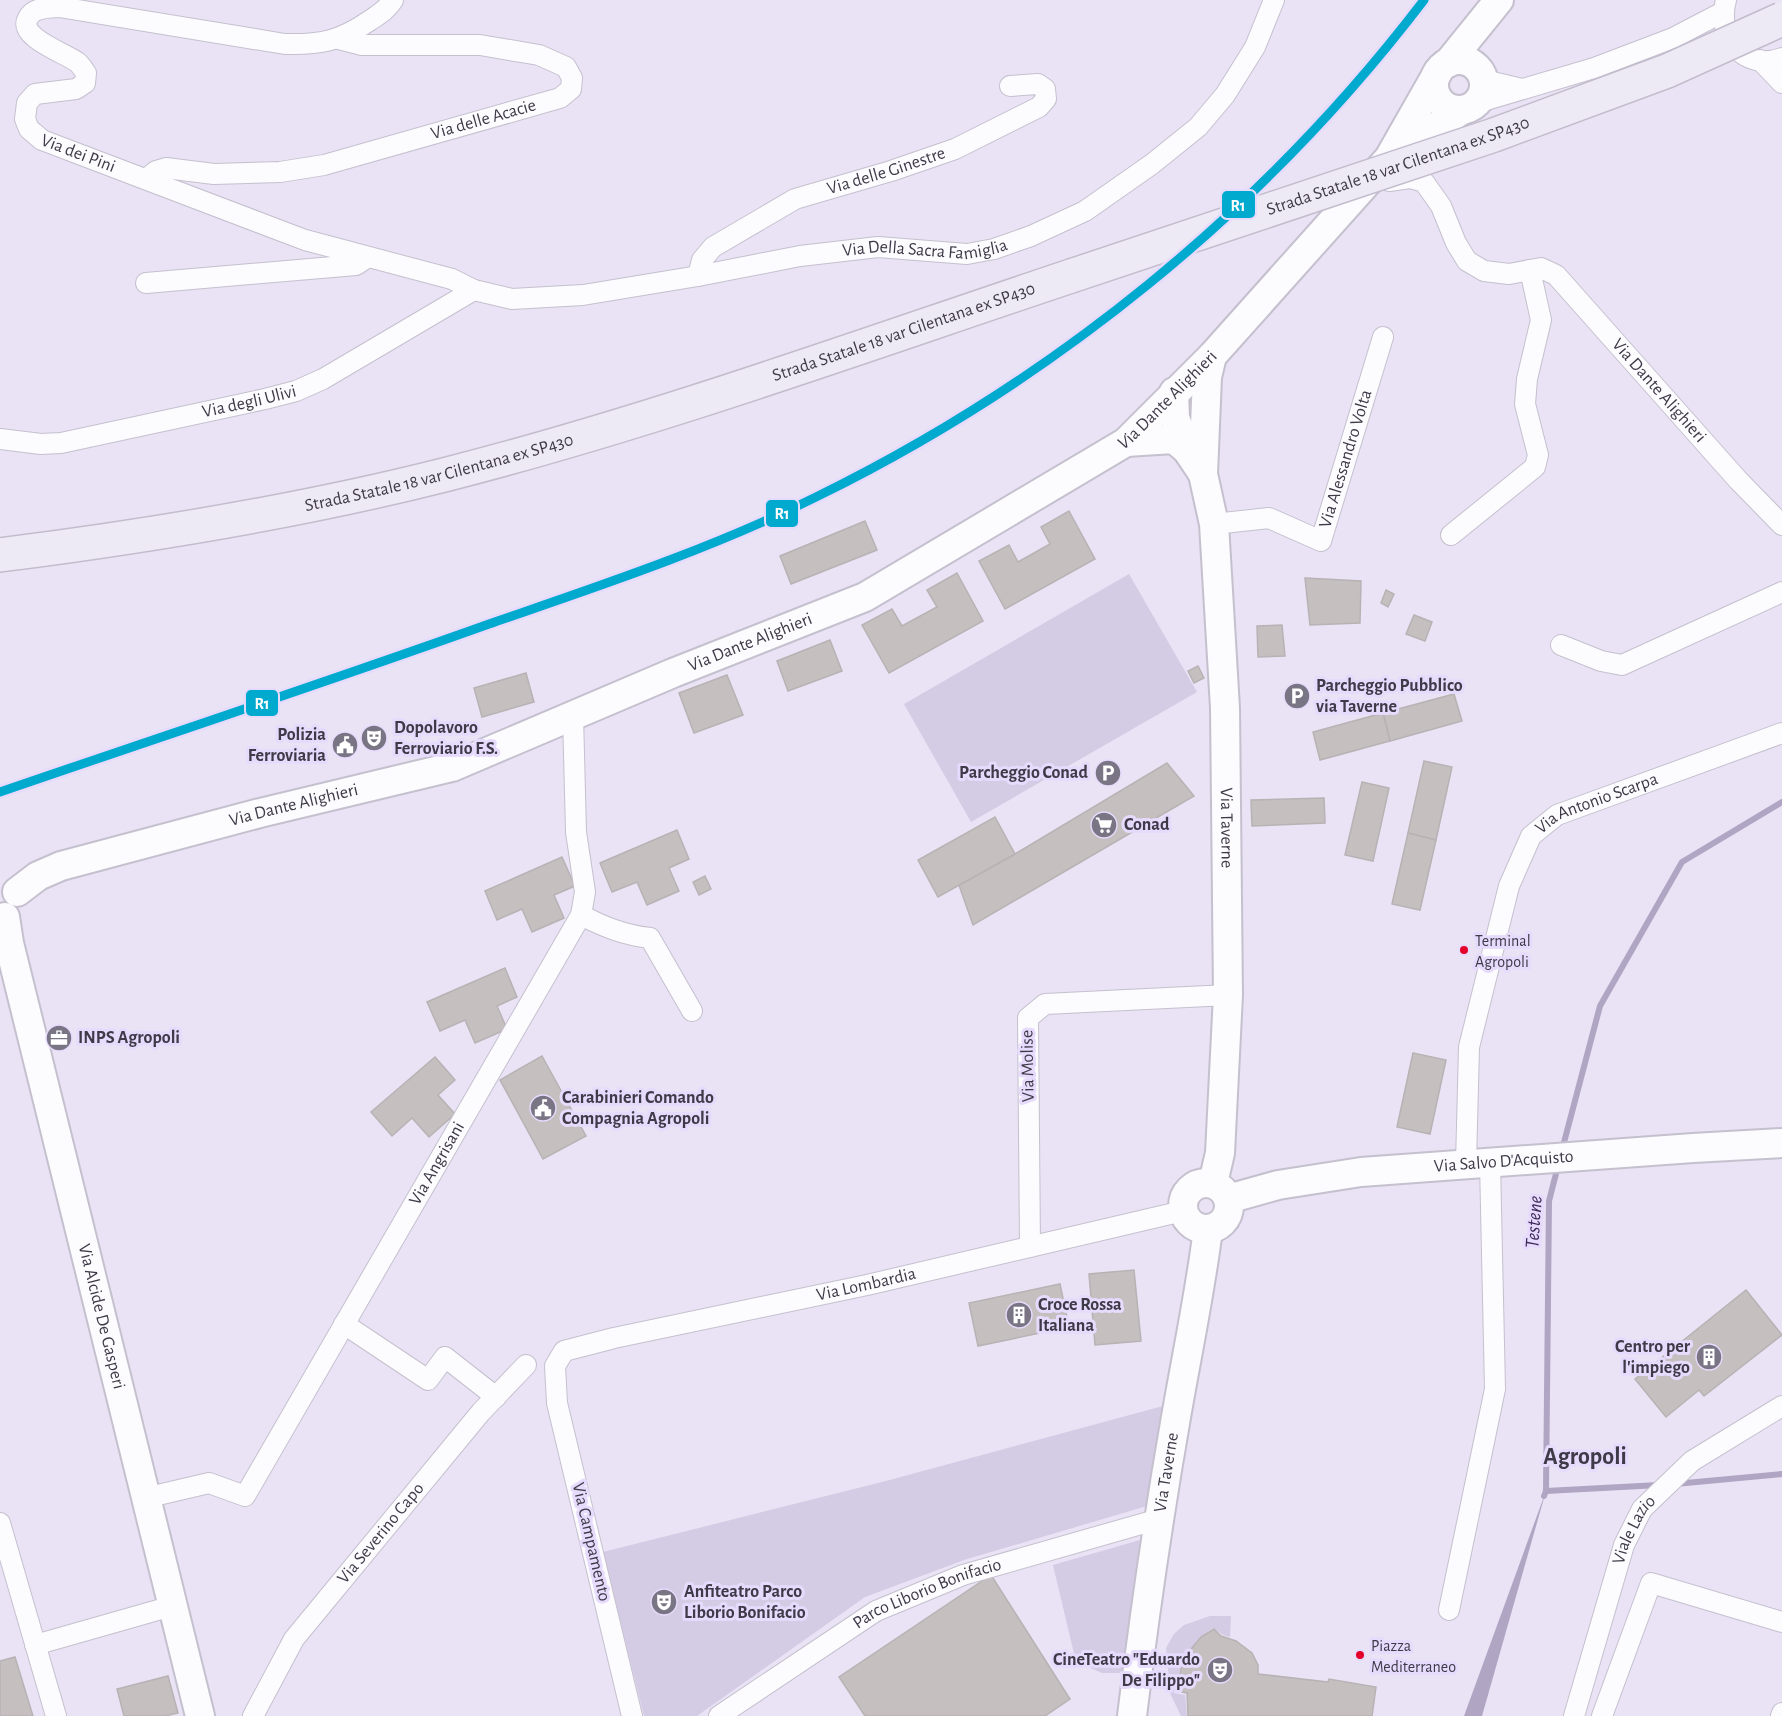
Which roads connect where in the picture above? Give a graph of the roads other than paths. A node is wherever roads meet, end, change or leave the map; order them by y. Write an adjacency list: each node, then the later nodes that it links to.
1 (393, 0): 7 (street)
2 (1274, 0): 20 (street, Via Della Sacra Famiglia)
3 (1724, 6): 6 (street); 8 (street)
4 (1491, 11): 11 (street); 14 (street)
5 (1782, 19): 32 (highway, Strada Statale 18 var Cilentana ex SP430, bridge)
6 (1673, 38): 8 (street); 14 (street)
7 (339, 39): 16 (street, Via dei Pini); 16 (street, Via delle Acacie)
8 (1731, 42): 10 (street)
9 (1782, 58): 10 (street)
10 (1760, 60): 12 (street)
11 (1443, 68): 14 (street); 14 (street); 15 (street)
12 (1782, 83)
13 (1010, 86): 20 (street, Via delle Ginestre)
14 (1474, 90): 15 (street)
15 (1389, 158): 17 (street, Via Dante Alighieri)
16 (146, 180): 18 (street, Via dei Pini)
17 (1366, 185): 19 (street, Via Dante Alighieri); 24 (street, Via Dante Alighieri)
18 (368, 257): 21 (street); 22 (street, Via dei Pini)
19 (1530, 270): 30 (street, Via Dante Alighieri); 31 (street)
20 (698, 276): 22 (street, Via Della Sacra Famiglia)
21 (146, 284)
22 (474, 290): 26 (street, Via degli Ulivi)
23 (1383, 337): 29 (street, Via Alessandro Volta)
24 (1212, 356): 25 (street, Via Dante Alighieri); 27 (street)
25 (1174, 392): 27 (street, Via Taverne); 28 (street, Via Dante Alighieri)
26 (0, 440)
27 (1196, 441): 28 (street); 29 (street, Via Taverne)
28 (1126, 442): 35 (street, Via Dante Alighieri)
29 (1214, 524): 39 (street, Via Taverne)
30 (1782, 525)
31 (1451, 535)
32 (0, 555)
33 (1782, 592): 34 (street)
34 (1561, 645)
35 (573, 716): 37 (street, Via Dante Alighieri); 38 (street, Via Angrisani)
36 (1782, 733): 42 (street, Via Antonio Scarpa)
37 (5, 903): 52 (street, Via Alcide De Gasperi)
38 (581, 915): 40 (street); 47 (street, Via Angrisani)
39 (1228, 995): 43 (street, Via Taverne); 46 (street, Via Molise)
40 (692, 1011)
41 (1782, 1143): 42 (street, Via Salvo D'Acquisto)
42 (1485, 1163): 43 (street, Via Salvo D'Acquisto); 56 (street, Via Antonio Scarpa)
43 (1221, 1191): 44 (street); 45 (street)
44 (1183, 1211): 45 (street); 46 (street, Via Lombardia)
45 (1208, 1229): 53 (street, Via Taverne)
46 (1030, 1247): 49 (street, Via Lombardia)
47 (344, 1324): 50 (street); 52 (street, Via Angrisani)
48 (526, 1365): 50 (street, Via Severino Capo)
49 (555, 1366): 62 (street, Via Campamento)
50 (496, 1397): 61 (street, Via Severino Capo)
51 (1782, 1406): 65 (street, Viale Lazio)
52 (145, 1498): 55 (street, Via Alcide De Gasperi)
53 (1159, 1519): 63 (street, Parco Liborio Bonifacio); 64 (street, Via Taverne)
54 (0, 1523): 58 (street)
55 (172, 1606): 58 (street); 60 (street, Via Alcide De Gasperi)
56 (1449, 1610)
57 (1782, 1622): 66 (street, Viale Lazio)
58 (35, 1645): 59 (street)
59 (56, 1716)
60 (200, 1716)
61 (253, 1716)
62 (632, 1716)
63 (719, 1716)
64 (1132, 1716)
65 (1574, 1716)
66 (1602, 1716)

